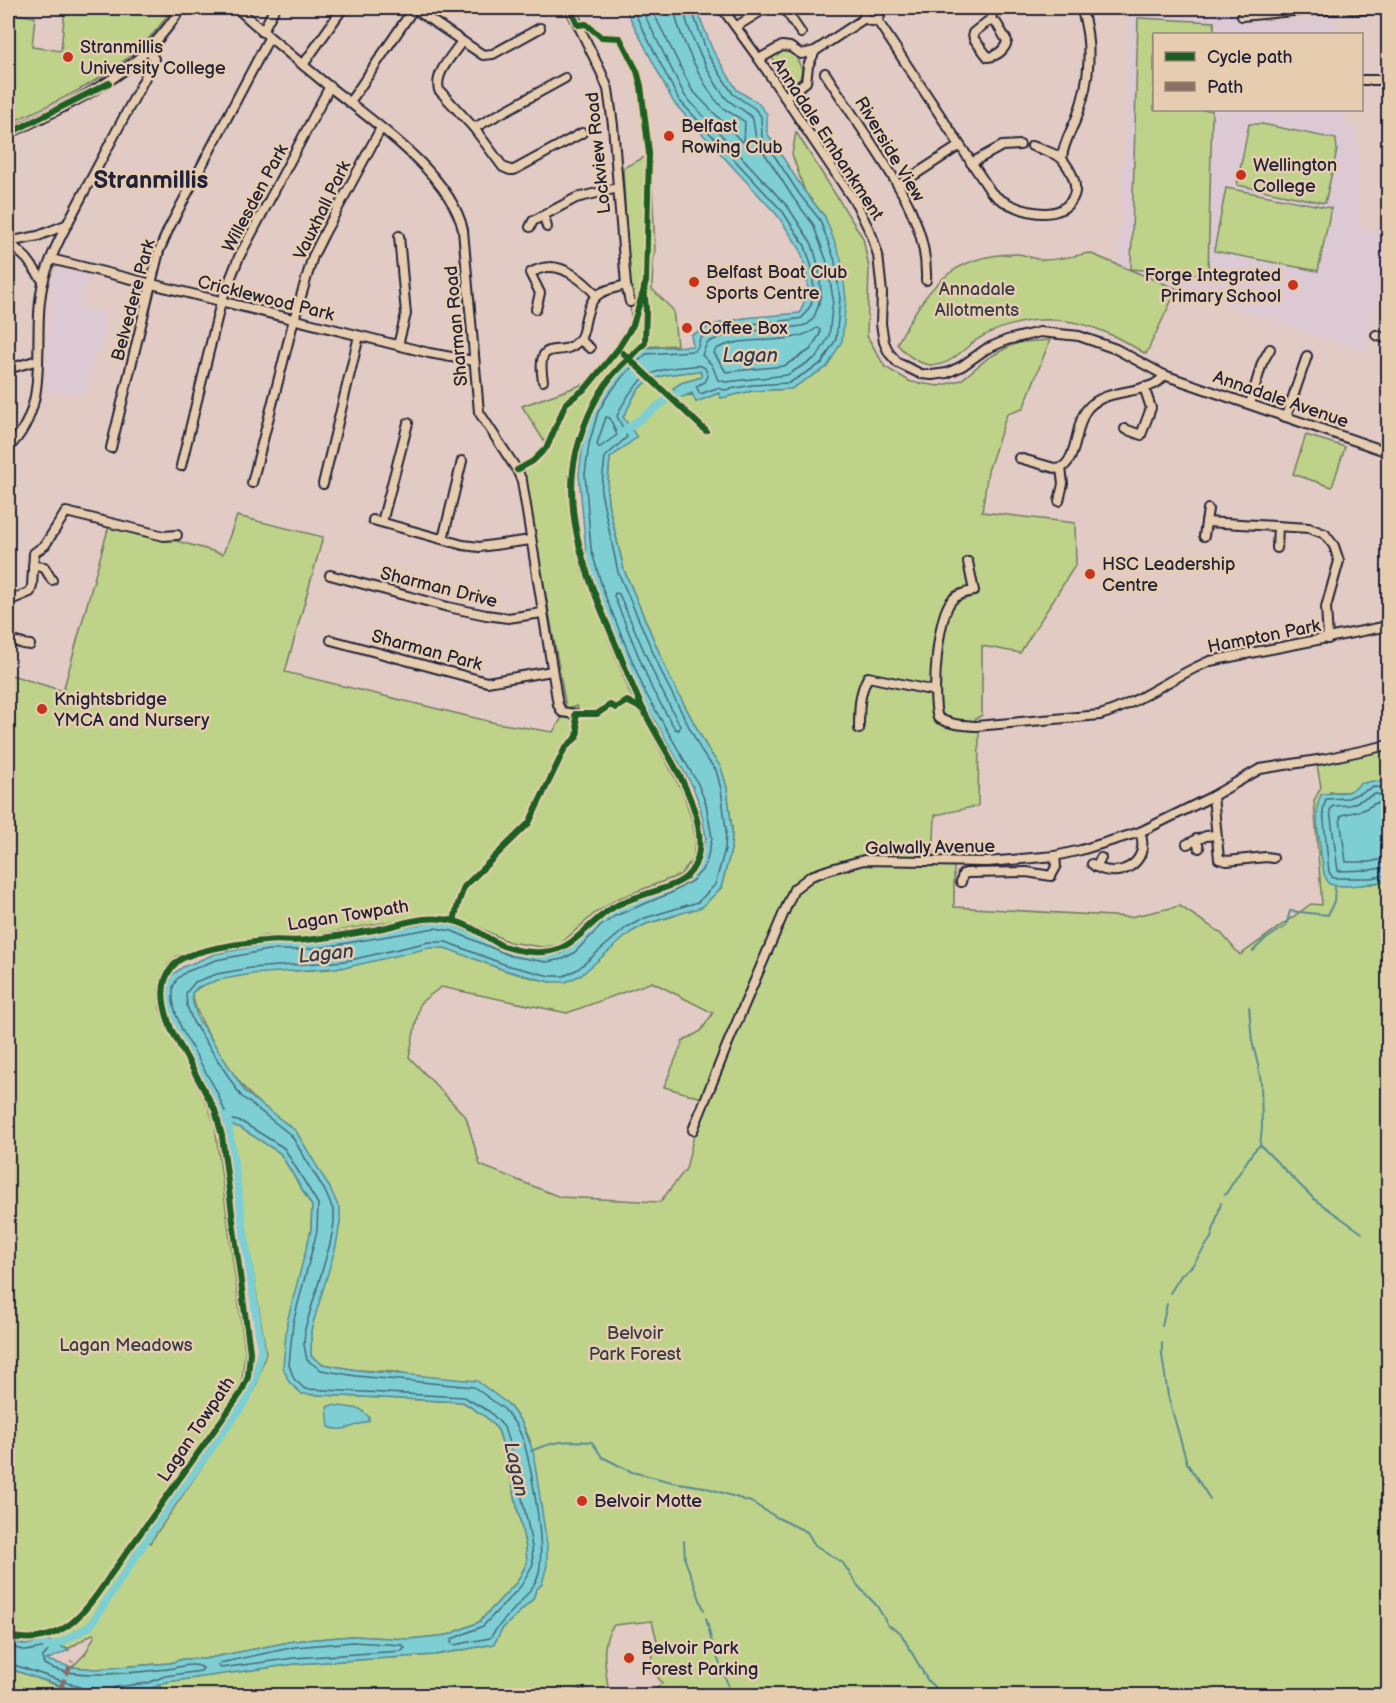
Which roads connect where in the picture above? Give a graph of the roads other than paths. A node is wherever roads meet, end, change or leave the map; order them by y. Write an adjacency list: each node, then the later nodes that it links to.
1 (181, 8): 26 (street)
2 (237, 8): 22 (street, Sharman Road)
3 (275, 8): 22 (street)
4 (343, 8): 29 (street)
5 (413, 8): 25 (street); 36 (street)
6 (570, 8): 47 (street, Lockview Road)
7 (722, 8): 20 (street, Annadale Embankment)
8 (766, 8): 20 (street)
9 (784, 8): 23 (street)
10 (867, 8): 17 (street)
11 (880, 8): 18 (street)
12 (993, 8): 19 (street)
13 (1081, 8): 44 (street)
14 (1389, 9): 15 (street)
15 (1265, 10): 16 (street)
16 (1242, 16)
17 (865, 18): 18 (street); 27 (street)
18 (877, 20): 42 (street)
19 (991, 21): 19 (street)
20 (736, 26): 28 (street, Annadale Embankment)
21 (540, 28): 25 (street)
22 (262, 32): 24 (street, Sharman Road)
23 (801, 33)
24 (269, 38): 29 (street, Sharman Road); 57 (street, Belvedere Park)
25 (462, 41): 38 (street)
26 (149, 50): 40 (street); 49 (street)
27 (815, 51): 28 (street); 35 (street)
28 (759, 59): 35 (street, Annadale Embankment)
29 (303, 65): 34 (street, Sharman Road)
30 (825, 73): 46 (street, Riverside View)
31 (564, 78): 38 (street)
32 (1363, 80): 33 (street)
33 (1389, 80)
34 (330, 86): 36 (street, Sharman Road); 60 (street, Willesden Park)
35 (785, 97): 75 (street, Annadale Embankment)
36 (350, 102): 37 (street, Sharman Road)
37 (381, 128): 63 (street, Vauxhall Park); 73 (street, Sharman Road)
38 (474, 128): 39 (street)
39 (582, 133)
40 (8, 134)
41 (1020, 145): 45 (street)
42 (959, 146): 45 (street); 46 (street)
43 (1032, 146): 44 (street)
44 (1062, 158): 45 (street)
45 (971, 163)
46 (899, 185): 55 (street, Riverside View)
47 (618, 188): 48 (street); 58 (street, Lockview Road)
48 (544, 216): 50 (street); 51 (street)
49 (68, 224): 53 (street); 54 (street)
50 (530, 227)
51 (547, 227)
52 (399, 236): 68 (street)
53 (8, 242): 56 (street)
54 (51, 259): 56 (street); 57 (street, Cricklewood Park)
55 (926, 280)
56 (43, 281): 72 (street)
57 (152, 285): 60 (street, Cricklewood Park); 83 (street, Belvedere Park)
58 (626, 285): 59 (street); 61 (street, Lockview Road)
59 (596, 295): 62 (street); 67 (street)
60 (221, 302): 63 (street, Cricklewood Park); 87 (street, Willesden Park)
61 (630, 302)
62 (536, 309)
63 (294, 320): 65 (street, Cricklewood Park); 89 (street, Vauxhall Park)
64 (1376, 335): 66 (street)
65 (359, 336): 68 (street, Cricklewood Park); 90 (street)
66 (1389, 339)
67 (580, 340): 69 (street); 76 (street)
68 (398, 345): 73 (street, Cricklewood Park)
69 (590, 348)
70 (1270, 349): 78 (street)
71 (1307, 356): 79 (street)
72 (38, 360): 74 (street); 82 (street)
73 (474, 361): 100 (street, Sharman Road)
74 (8, 369)
75 (1164, 375): 77 (street); 78 (street, Annadale Avenue)
76 (543, 381)
77 (1144, 387): 81 (street); 88 (street)
78 (1250, 404): 79 (street, Annadale Avenue)
79 (1286, 417): 84 (street, Annadale Avenue)
80 (408, 423): 94 (street)
81 (1125, 429)
82 (8, 448)
83 (111, 448)
84 (1389, 452)
85 (1019, 458): 88 (street)
86 (462, 461): 99 (street)
87 (181, 466)
88 (1060, 468): 91 (street)
89 (252, 483)
90 (323, 484)
91 (1059, 501)
92 (1208, 509): 95 (street)
93 (373, 520): 94 (street)
94 (382, 522): 99 (street)
95 (1206, 522): 96 (street); 98 (street)
96 (1278, 526): 101 (street); 110 (street)
97 (177, 535): 103 (street)
98 (1204, 536)
99 (443, 539): 100 (street)
100 (531, 540): 107 (street, Sharman Road)
101 (1277, 548)
102 (968, 562): 114 (street)
103 (33, 566): 105 (street); 106 (street)
104 (330, 574): 107 (street, Sharman Drive)
105 (52, 580)
106 (8, 601)
107 (542, 613): 113 (street, Sharman Road)
108 (1389, 626): 110 (street, Hampton Park)
109 (8, 639): 112 (street)
110 (1328, 639): 114 (street, Hampton Park)
111 (331, 640): 113 (street, Sharman Park)
112 (30, 645)
113 (552, 671): 115 (street, Sharman Road)
114 (935, 691): 116 (street)
115 (575, 714)
116 (859, 729)
117 (1389, 745): 118 (street, Galwally Avenue)
118 (1213, 796): 119 (street, Galwally Avenue); 120 (street)
119 (1140, 832): 124 (street, Galwally Avenue); 125 (street)
120 (1216, 834): 121 (street); 126 (street)
121 (1196, 839): 122 (street); 123 (street)
122 (1187, 844)
123 (1199, 848)
124 (1055, 856): 127 (street); 128 (street, Galwally Avenue)
125 (1101, 858)
126 (1273, 858)
127 (961, 882)
128 (693, 1130)

